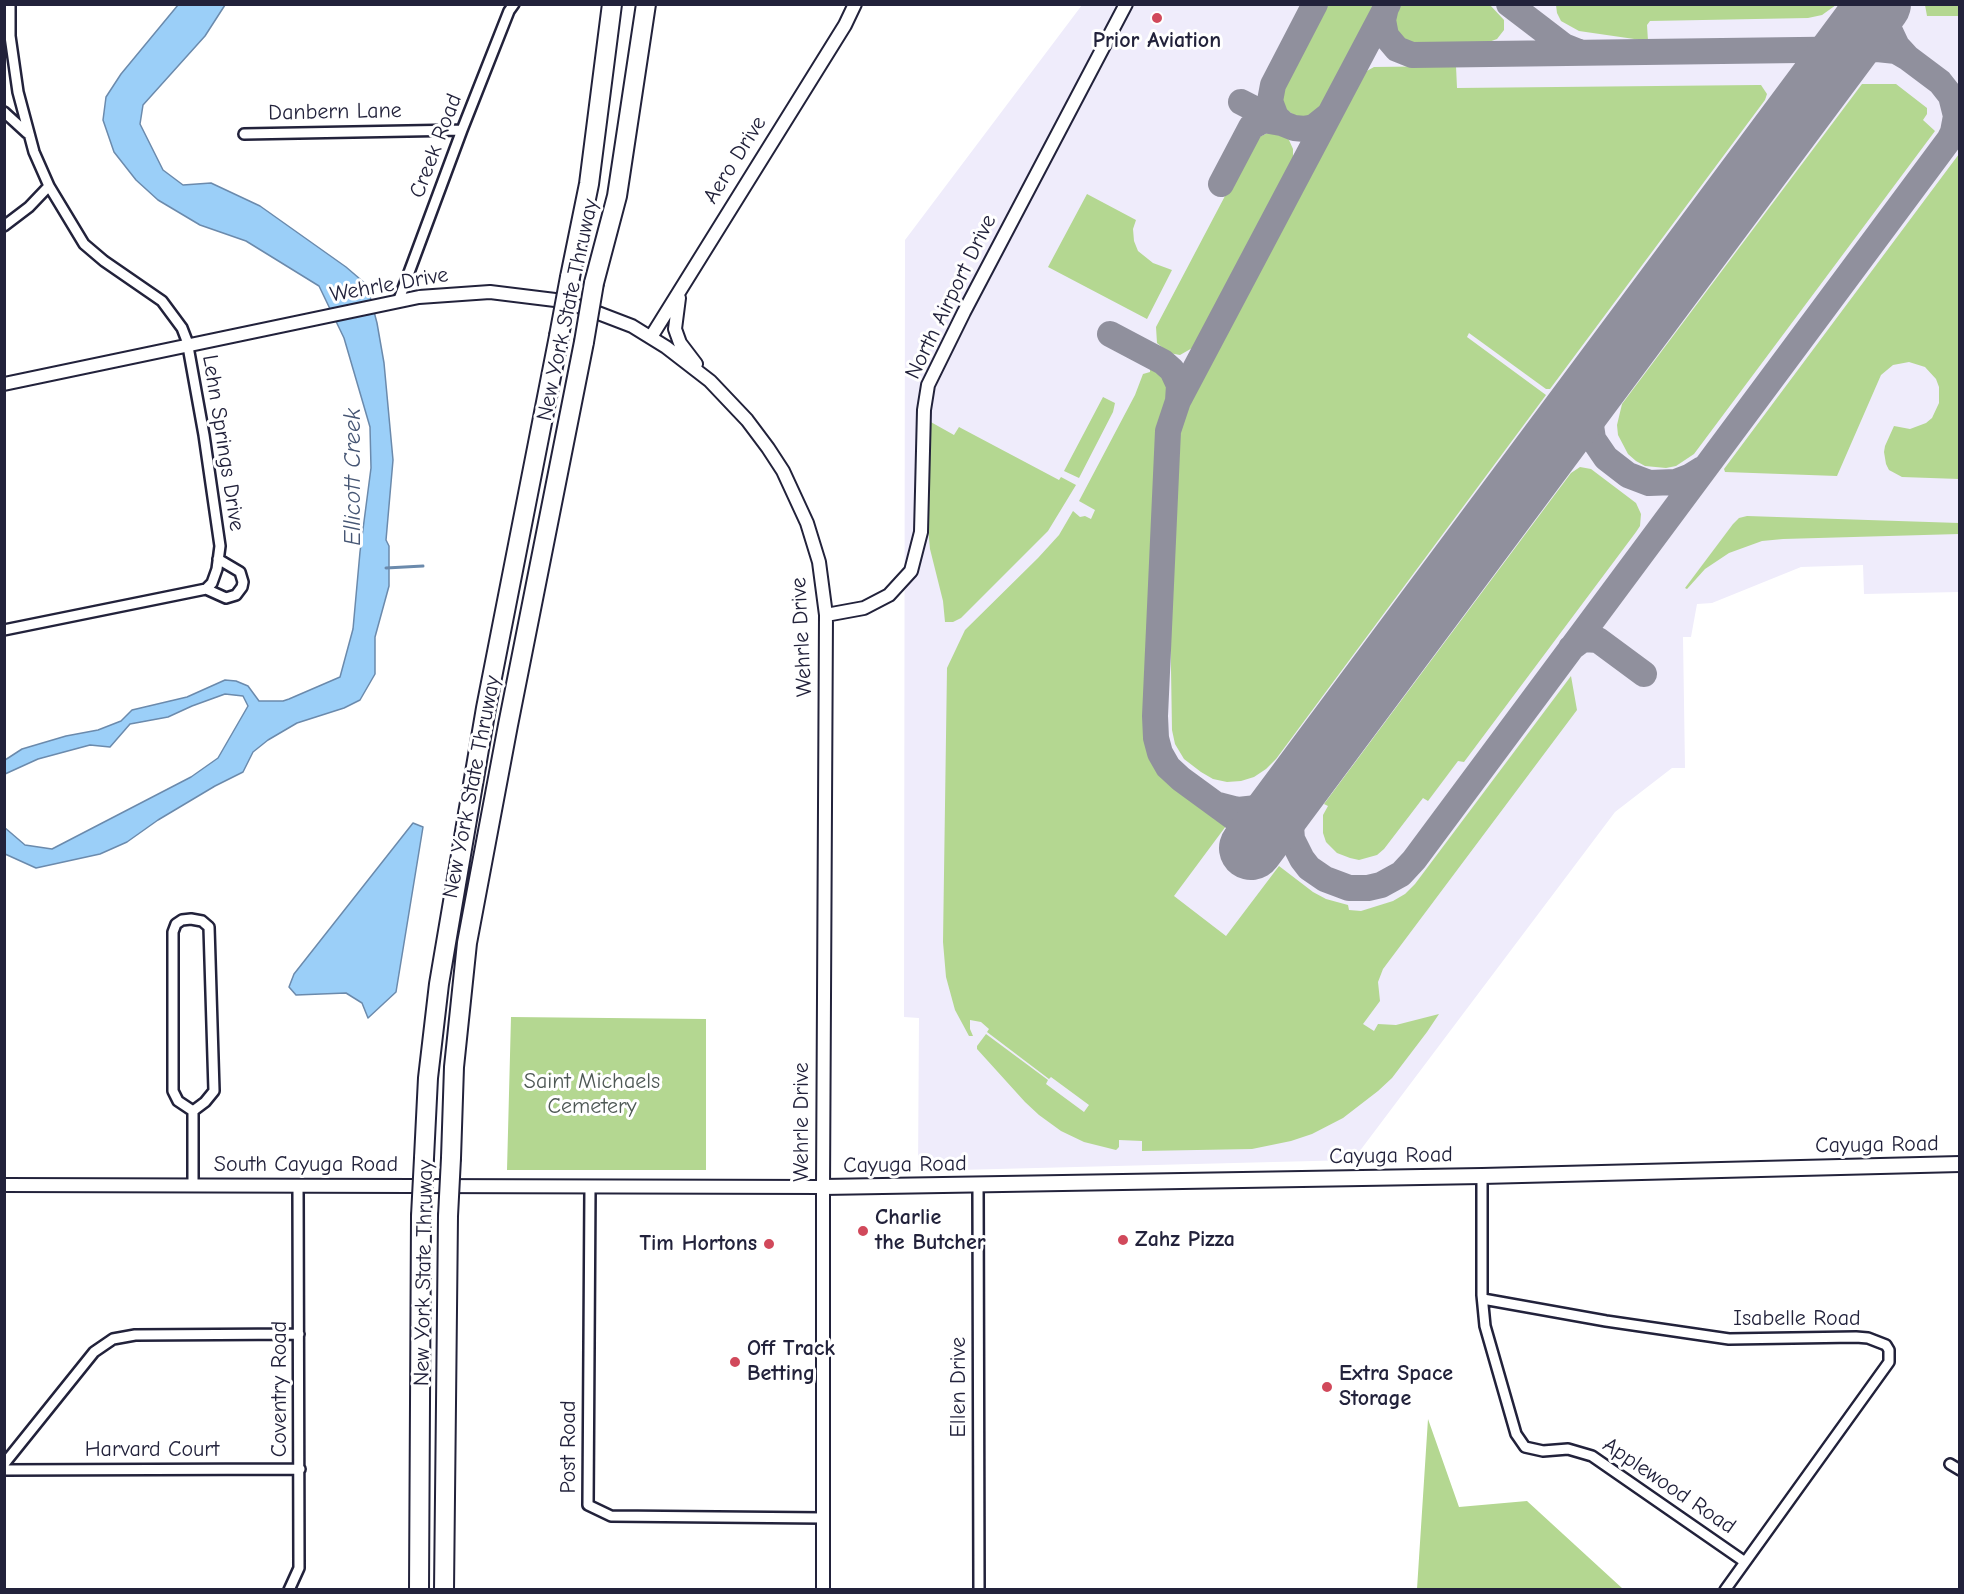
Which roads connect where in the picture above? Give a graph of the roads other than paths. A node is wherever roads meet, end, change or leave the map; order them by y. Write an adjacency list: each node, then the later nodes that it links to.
1 (10, 4): 9 (street, Lehn Springs Drive)
2 (612, 4): 42 (highway, New York State Thruway, bridge)
3 (646, 4): 43 (highway, New York State Thruway, bridge)
4 (855, 4): 13 (street, Aero Drive)
5 (1126, 4): 21 (street, North Airport Drive)
6 (511, 5): 8 (street, Creek Road)
7 (4, 112): 9 (street)
8 (462, 130): 10 (street, Danbern Lane); 14 (street, Creek Road)
9 (28, 133): 11 (street, Lehn Springs Drive)
10 (244, 134)
11 (49, 186): 12 (street); 16 (street, Lehn Springs Drive)
12 (4, 226)
13 (680, 292): 15 (street, Aero Drive); 17 (street)
14 (398, 302): 15 (street, Wehrle Drive); 16 (street, Wehrle Drive)
15 (651, 337): 17 (street, Wehrle Drive)
16 (187, 346): 18 (street, Wehrle Drive); 19 (street, Lehn Springs Drive)
17 (710, 381): 21 (street, Wehrle Drive)
18 (4, 384)
19 (218, 559): 20 (street, Lehn Springs Drive); 20 (street)
20 (206, 589): 22 (street)
21 (826, 615): 31 (street, Wehrle Drive)
22 (4, 630)
23 (193, 1111): 23 (street); 27 (street)
24 (1959, 1164): 25 (main road, Cayuga Road)
25 (1482, 1176): 28 (main road, Cayuga Road); 32 (street, Applewood Road)
26 (4, 1185): 27 (street, South Cayuga Road)
27 (193, 1185): 29 (street, South Cayuga Road)
28 (978, 1185): 31 (main road, Cayuga Road); 45 (street, Ellen Drive)
29 (298, 1186): 30 (street, South Cayuga Road); 33 (street, Coventry Road)
30 (590, 1187): 31 (street, South Cayuga Road); 39 (street, Post Road)
31 (823, 1187): 39 (street, Wehrle Drive)
32 (1483, 1299): 40 (street, Applewood Road); 40 (street, Isabelle Road)
33 (299, 1334): 34 (street); 36 (street, Coventry Road)
34 (4, 1464)
35 (1950, 1464): 38 (street)
36 (300, 1469): 37 (street, Harvard Court); 41 (street, Coventry Road)
37 (4, 1470)
38 (1959, 1470)
39 (823, 1518): 44 (street, Wehrle Drive)
40 (1745, 1562): 46 (street, Isabelle Road)
41 (289, 1590)
42 (419, 1590)
43 (444, 1590)
44 (823, 1590)
45 (979, 1590)
46 (1725, 1590)

